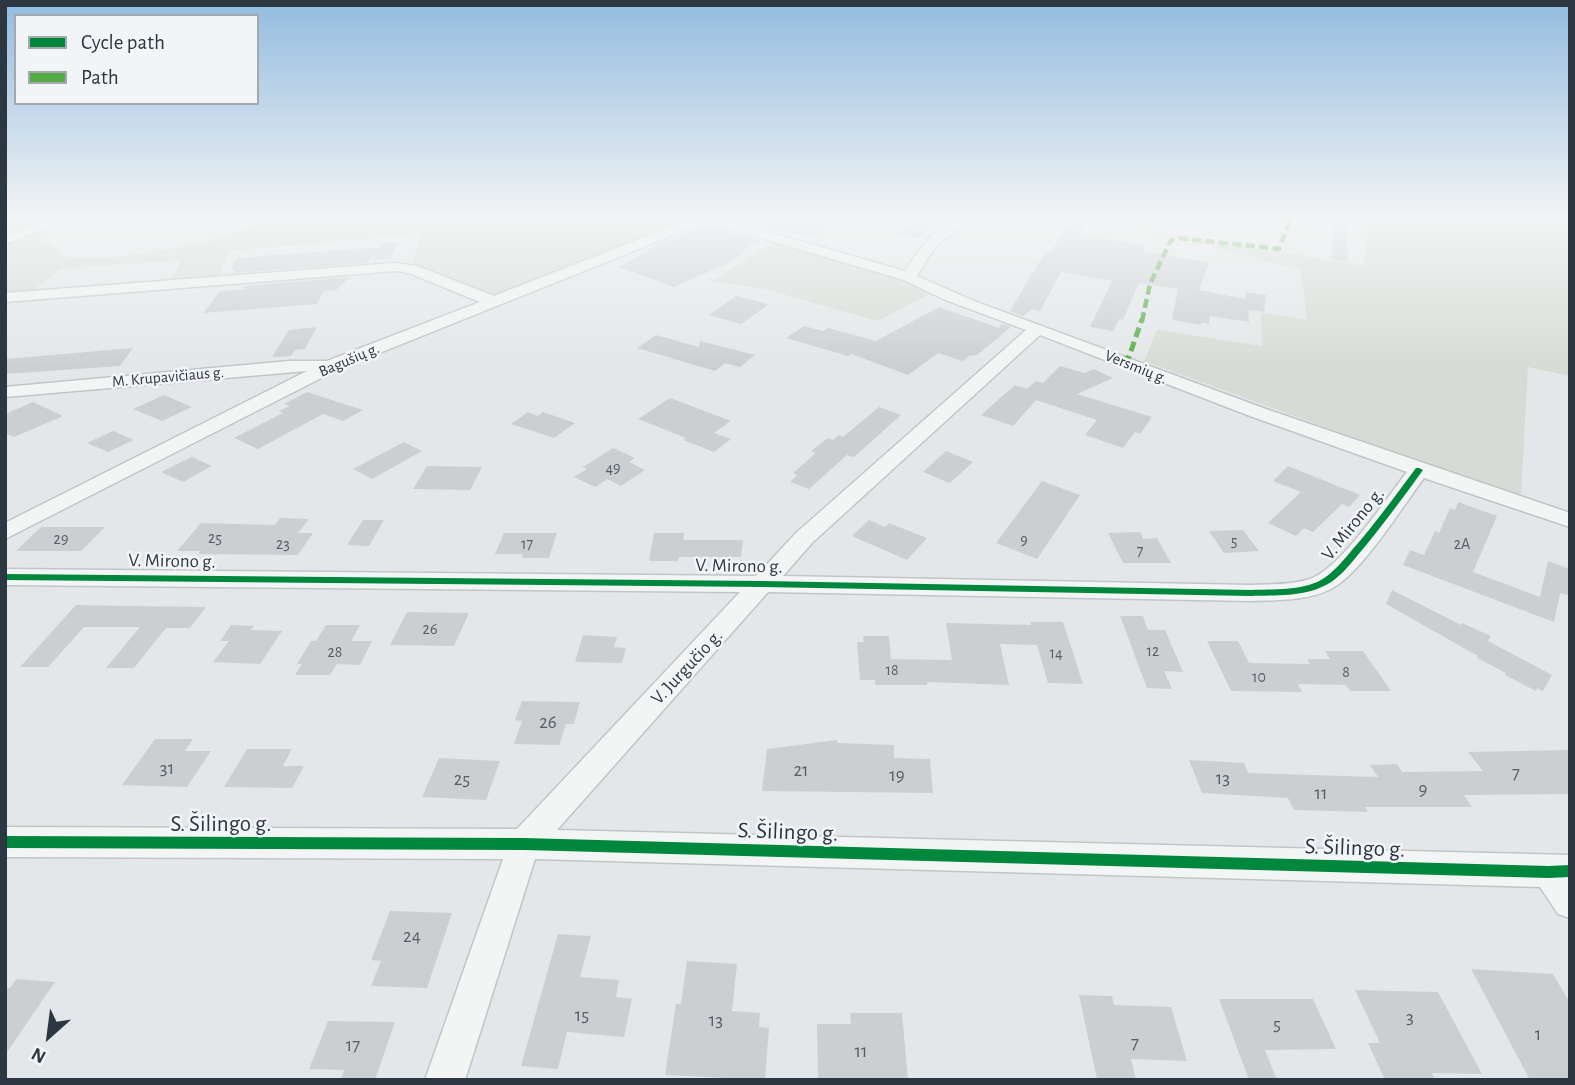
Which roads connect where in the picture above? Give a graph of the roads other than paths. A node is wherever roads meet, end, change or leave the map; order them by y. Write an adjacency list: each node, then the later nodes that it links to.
1 (387, 268): 7 (street)
2 (400, 268): 8 (street)
3 (577, 268): 8 (street, Bagušių g.)
4 (879, 268): 6 (street, Versmių g.)
5 (914, 268): 6 (street)
6 (909, 276): 9 (street, Versmių g.)
7 (5, 298)
8 (492, 301): 10 (street, Bagušių g.)
9 (1038, 328): 12 (street, Versmių g.); 16 (street, V. Jurgučio g.)
10 (331, 366): 11 (street, M. Krupavičiaus g.); 14 (street, Bagušių g.)
11 (5, 392)
12 (1419, 470): 13 (street, Versmių g.); 16 (street, V. Mirono g.)
13 (1570, 520)
14 (5, 532)
15 (5, 577): 16 (street, V. Mirono g.)
16 (763, 584): 18 (street, V. Jurgučio g.)
17 (5, 842): 18 (street, S. Šilingo g.)
18 (524, 844): 19 (street, S. Šilingo g.); 21 (street, V. Jurgučio g.)
19 (1559, 871): 20 (street)
20 (1570, 902)
21 (445, 1080)

